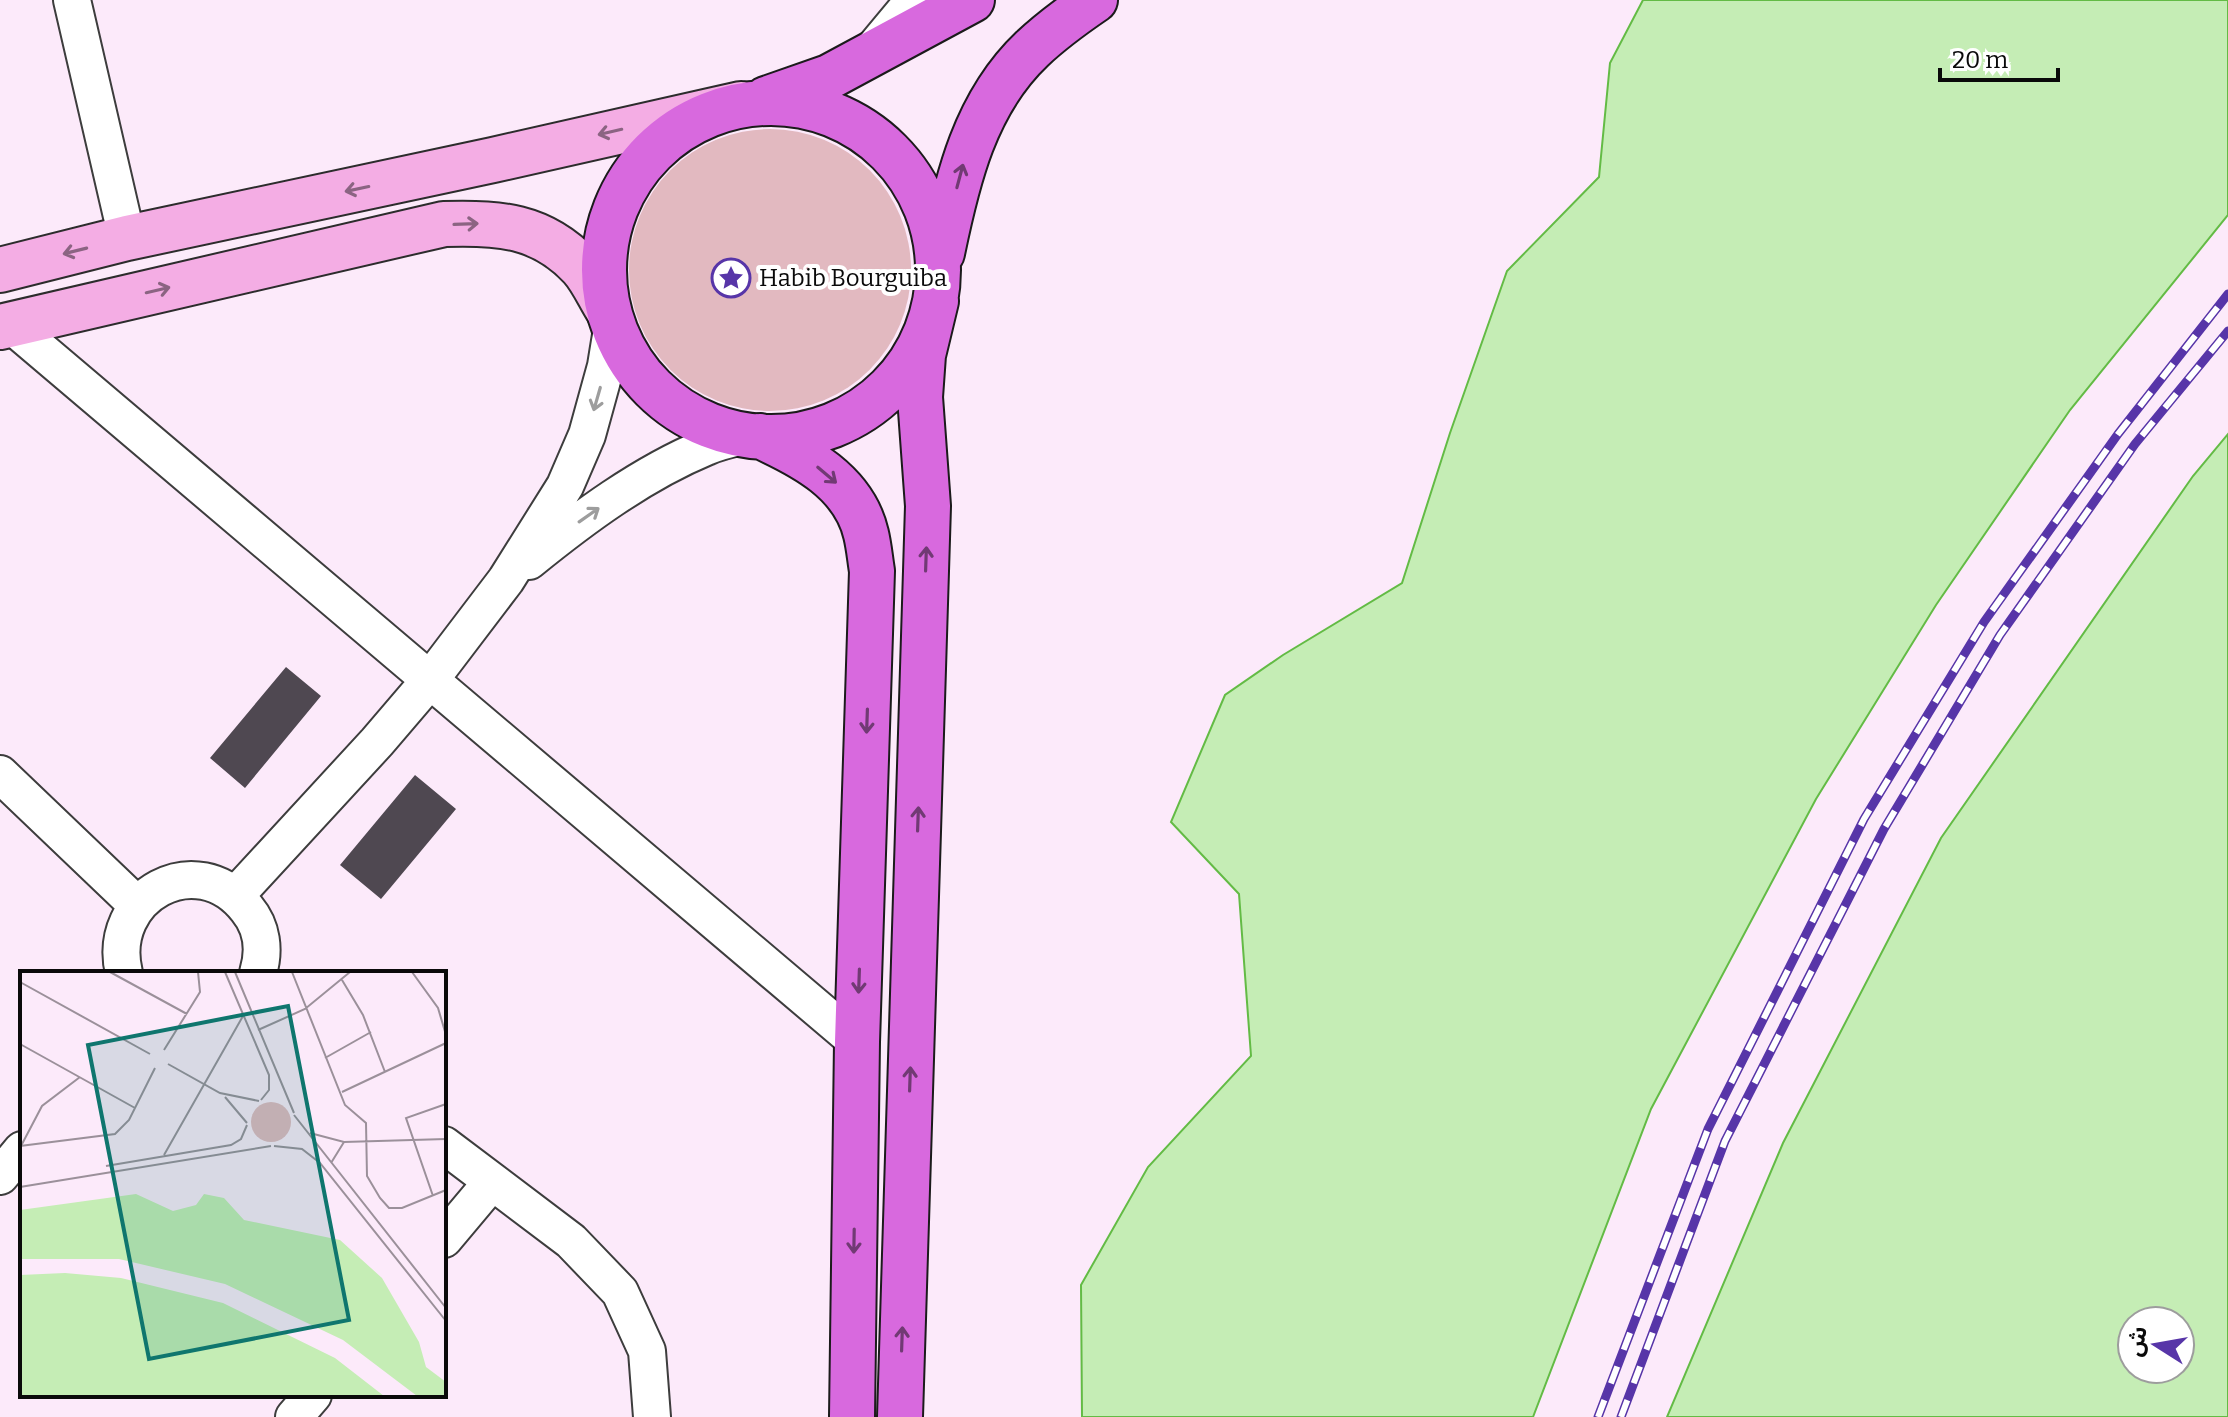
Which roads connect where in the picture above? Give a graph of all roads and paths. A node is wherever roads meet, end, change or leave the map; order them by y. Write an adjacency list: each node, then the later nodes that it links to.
1 (72, 0): 7 (street)
2 (914, 0): 5 (street)
3 (972, 0): 5 (highway)
4 (1095, 0): 9 (highway, one-way to 4)
5 (869, 55): 6 (highway)
6 (747, 104): 7 (main road, one-way to 7); 9 (highway); 10 (highway)
7 (127, 238): 8 (main road, one-way to 8)
8 (0, 270)
9 (936, 290): 12 (highway); 30 (highway, one-way to 9)
10 (610, 316): 11 (main road, one-way to 10); 12 (highway); 13 (street, one-way to 13)
11 (5, 326): 14 (street)
12 (754, 436): 13 (street, one-way to 12); 20 (highway, one-way to 20)
13 (506, 580): 14 (street)
14 (430, 680): 16 (street); 20 (street)
15 (0, 774): 17 (street)
16 (236, 895): 17 (street); 19 (street)
17 (137, 905): 18 (street)
18 (124, 971)
19 (258, 971)
20 (857, 1042): 29 (highway, one-way to 29)
21 (446, 1147): 24 (street)
22 (20, 1152): 23 (street)
23 (0, 1176)
24 (491, 1183): 25 (street); 28 (street)
25 (446, 1237)
26 (311, 1397): 27 (street)
27 (294, 1417)
28 (652, 1417)
29 (852, 1417)
30 (900, 1417)

